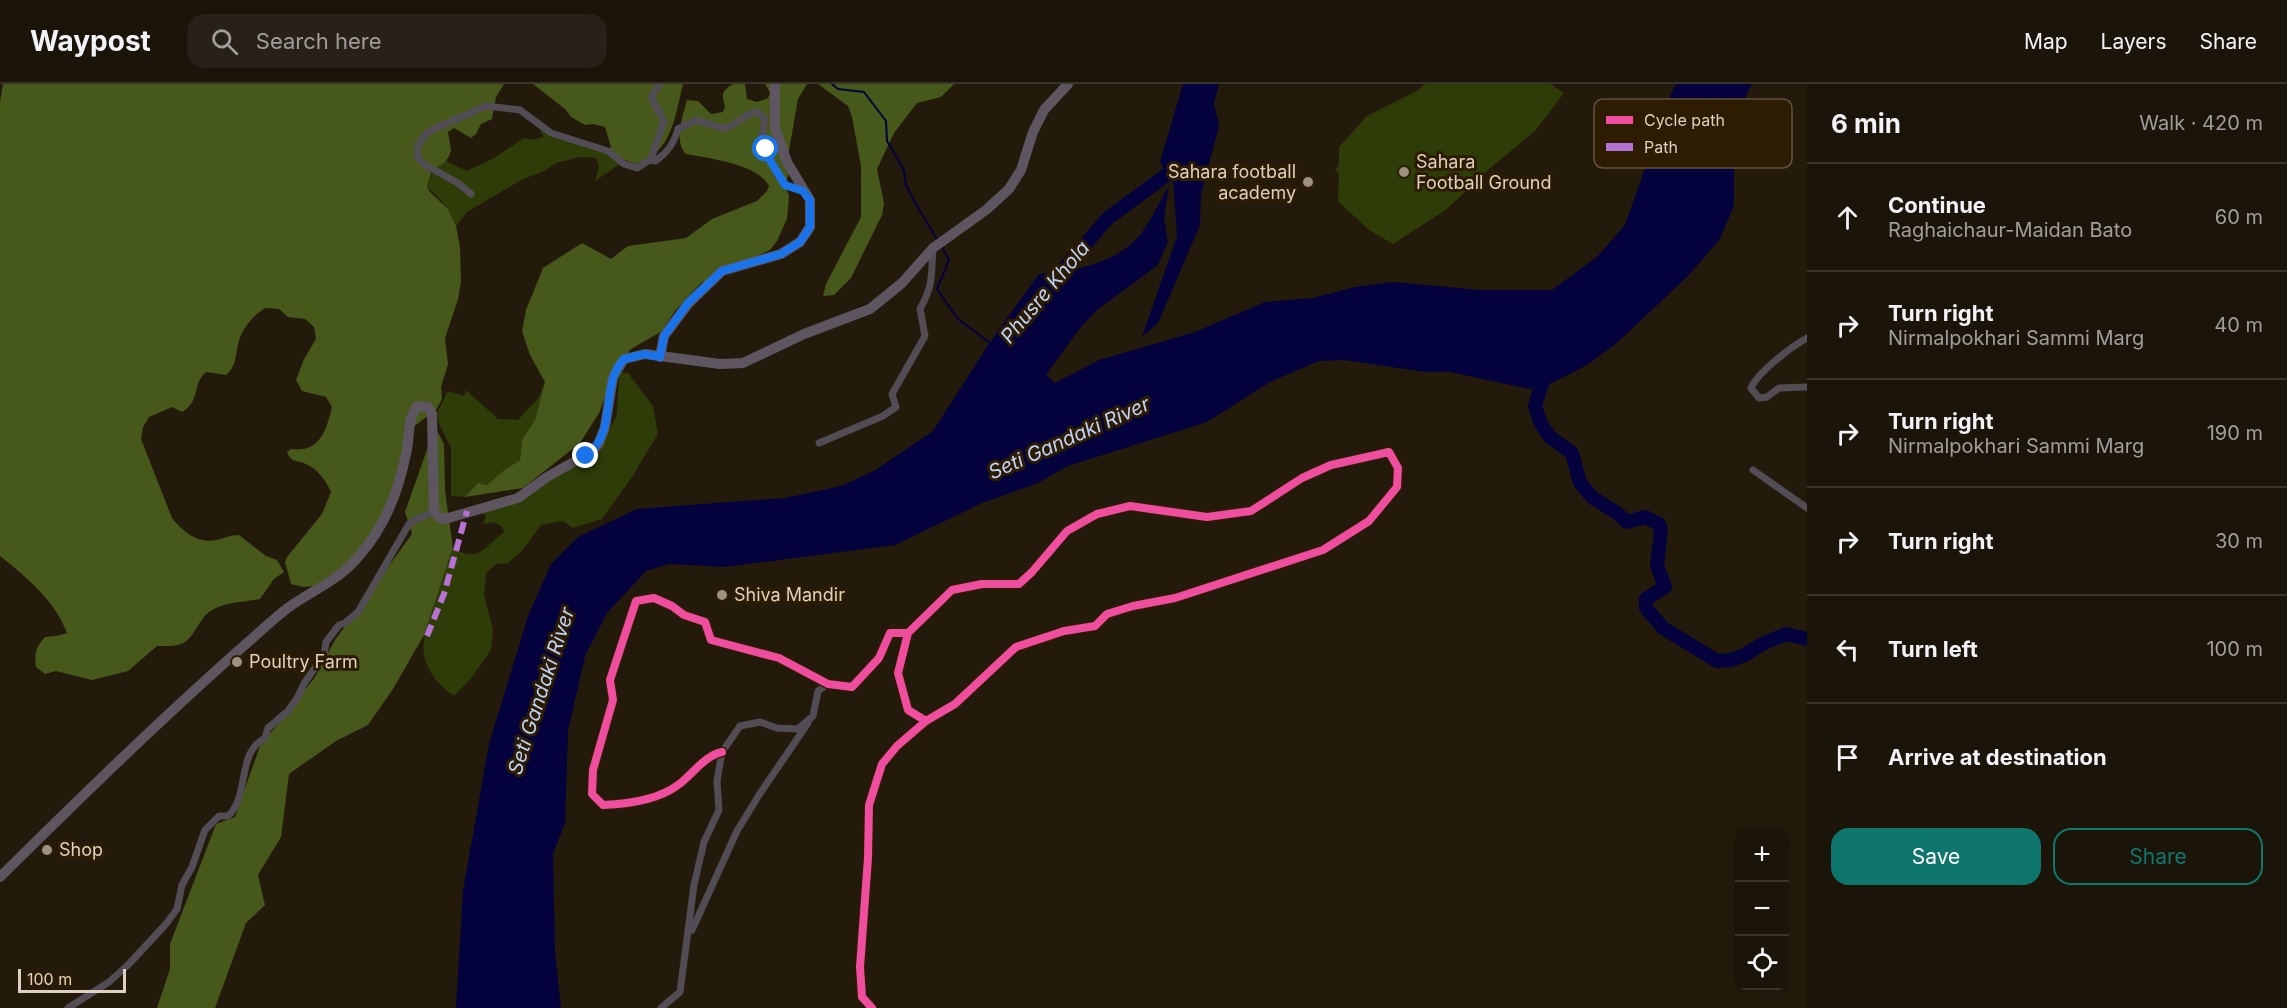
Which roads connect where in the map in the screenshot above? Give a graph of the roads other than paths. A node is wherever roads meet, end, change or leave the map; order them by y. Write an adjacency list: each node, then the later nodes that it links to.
1 (660, 84): 4 (street)
2 (776, 84): 5 (main road)
3 (1068, 84): 7 (main road)
4 (651, 159): 5 (street); 6 (street)
5 (803, 191): 9 (main road)
6 (471, 194)
7 (933, 248): 9 (main road); 11 (street)
8 (1807, 338): 10 (street)
9 (660, 357): 14 (main road)
10 (1807, 387)
11 (819, 443)
12 (1753, 470): 13 (street)
13 (1807, 508)
14 (434, 511): 20 (main road); 22 (street)
15 (908, 633): 16 (street); 18 (street); 18 (street)
16 (828, 684): 17 (street); 19 (street)
17 (813, 716): 19 (street); 21 (street)
18 (926, 721): 24 (street)
19 (722, 752): 21 (street)
20 (0, 877)
21 (688, 937): 23 (street)
22 (68, 1008)
23 (661, 1008)
24 (872, 1008)

